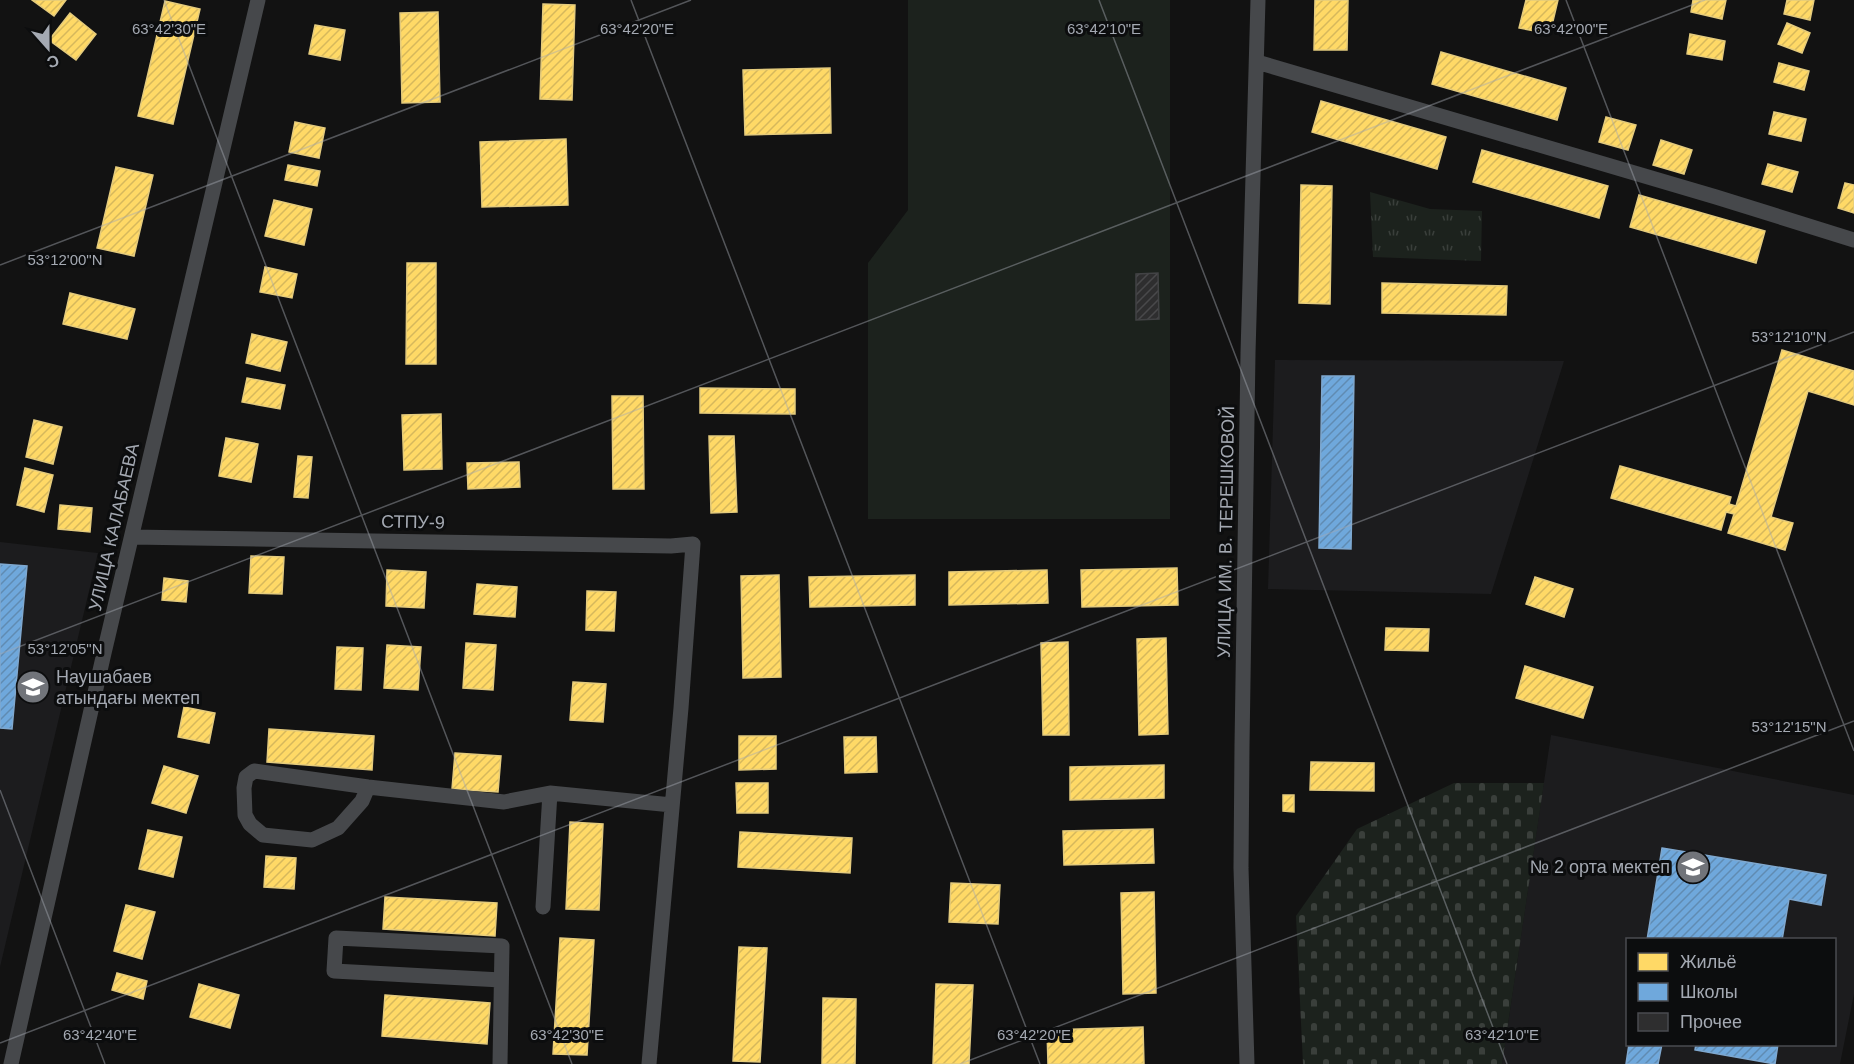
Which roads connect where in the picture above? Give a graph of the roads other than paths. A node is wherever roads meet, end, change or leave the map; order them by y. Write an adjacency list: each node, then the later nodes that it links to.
1 (258, 0): 5 (street, УЛИЦА КАЛАБАЕВА)
2 (1258, 0): 3 (street, УЛИЦА ИМ. В. ТЕРЕШКОВОЙ)
3 (1257, 62): 4 (street); 14 (street, УЛИЦА ИМ. В. ТЕРЕШКОВОЙ)
4 (1854, 240)
5 (132, 537): 8 (street, СТПУ-9); 11 (street, УЛИЦА КАЛАБАЕВА)
6 (368, 787): 6 (street); 7 (street)
7 (550, 793): 8 (street); 9 (street)
8 (672, 805): 13 (street)
9 (543, 907)
10 (501, 980): 10 (street); 12 (street)
11 (10, 1063)
12 (500, 1064)
13 (649, 1064)
14 (1247, 1064)

